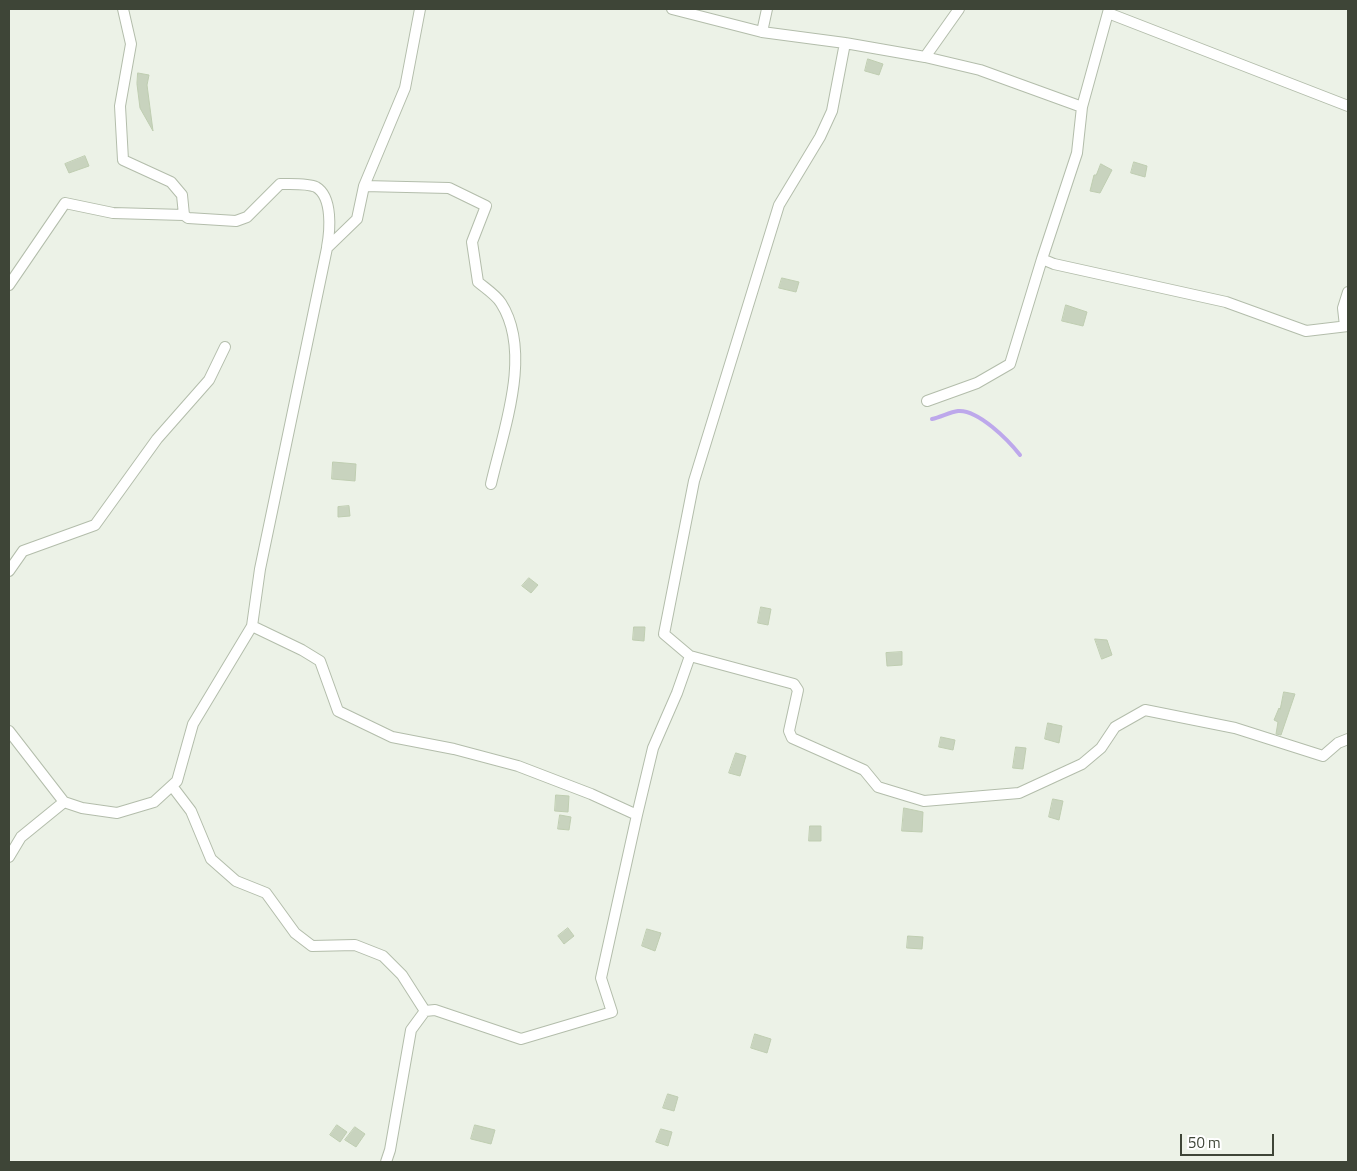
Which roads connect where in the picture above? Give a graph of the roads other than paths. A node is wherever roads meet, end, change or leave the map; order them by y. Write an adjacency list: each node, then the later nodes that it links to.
1 (123, 9): 13 (street)
2 (420, 9): 12 (street)
3 (672, 9): 7 (street)
4 (767, 9): 7 (street)
5 (959, 9): 9 (street)
6 (1108, 11): 10 (street); 11 (street)
7 (762, 32): 8 (street)
8 (846, 43): 9 (street); 24 (street)
9 (925, 57): 11 (street)
10 (1348, 106)
11 (1082, 107): 15 (street)
12 (364, 186): 14 (street); 21 (street)
13 (184, 215): 14 (street); 16 (street)
14 (327, 248): 23 (street)
15 (1042, 259): 18 (street); 20 (street)
16 (9, 286)
17 (1348, 292): 18 (street)
18 (1346, 326)
19 (225, 347): 22 (street)
20 (927, 401)
21 (491, 484)
22 (9, 571)
23 (252, 626): 27 (street); 29 (street)
24 (690, 656): 26 (street); 29 (street)
25 (9, 731): 28 (street)
26 (1348, 739)
27 (172, 786): 28 (street); 31 (street)
28 (64, 802): 30 (street)
29 (637, 816): 31 (street)
30 (9, 857)
31 (426, 1011): 32 (street)
32 (386, 1162)

